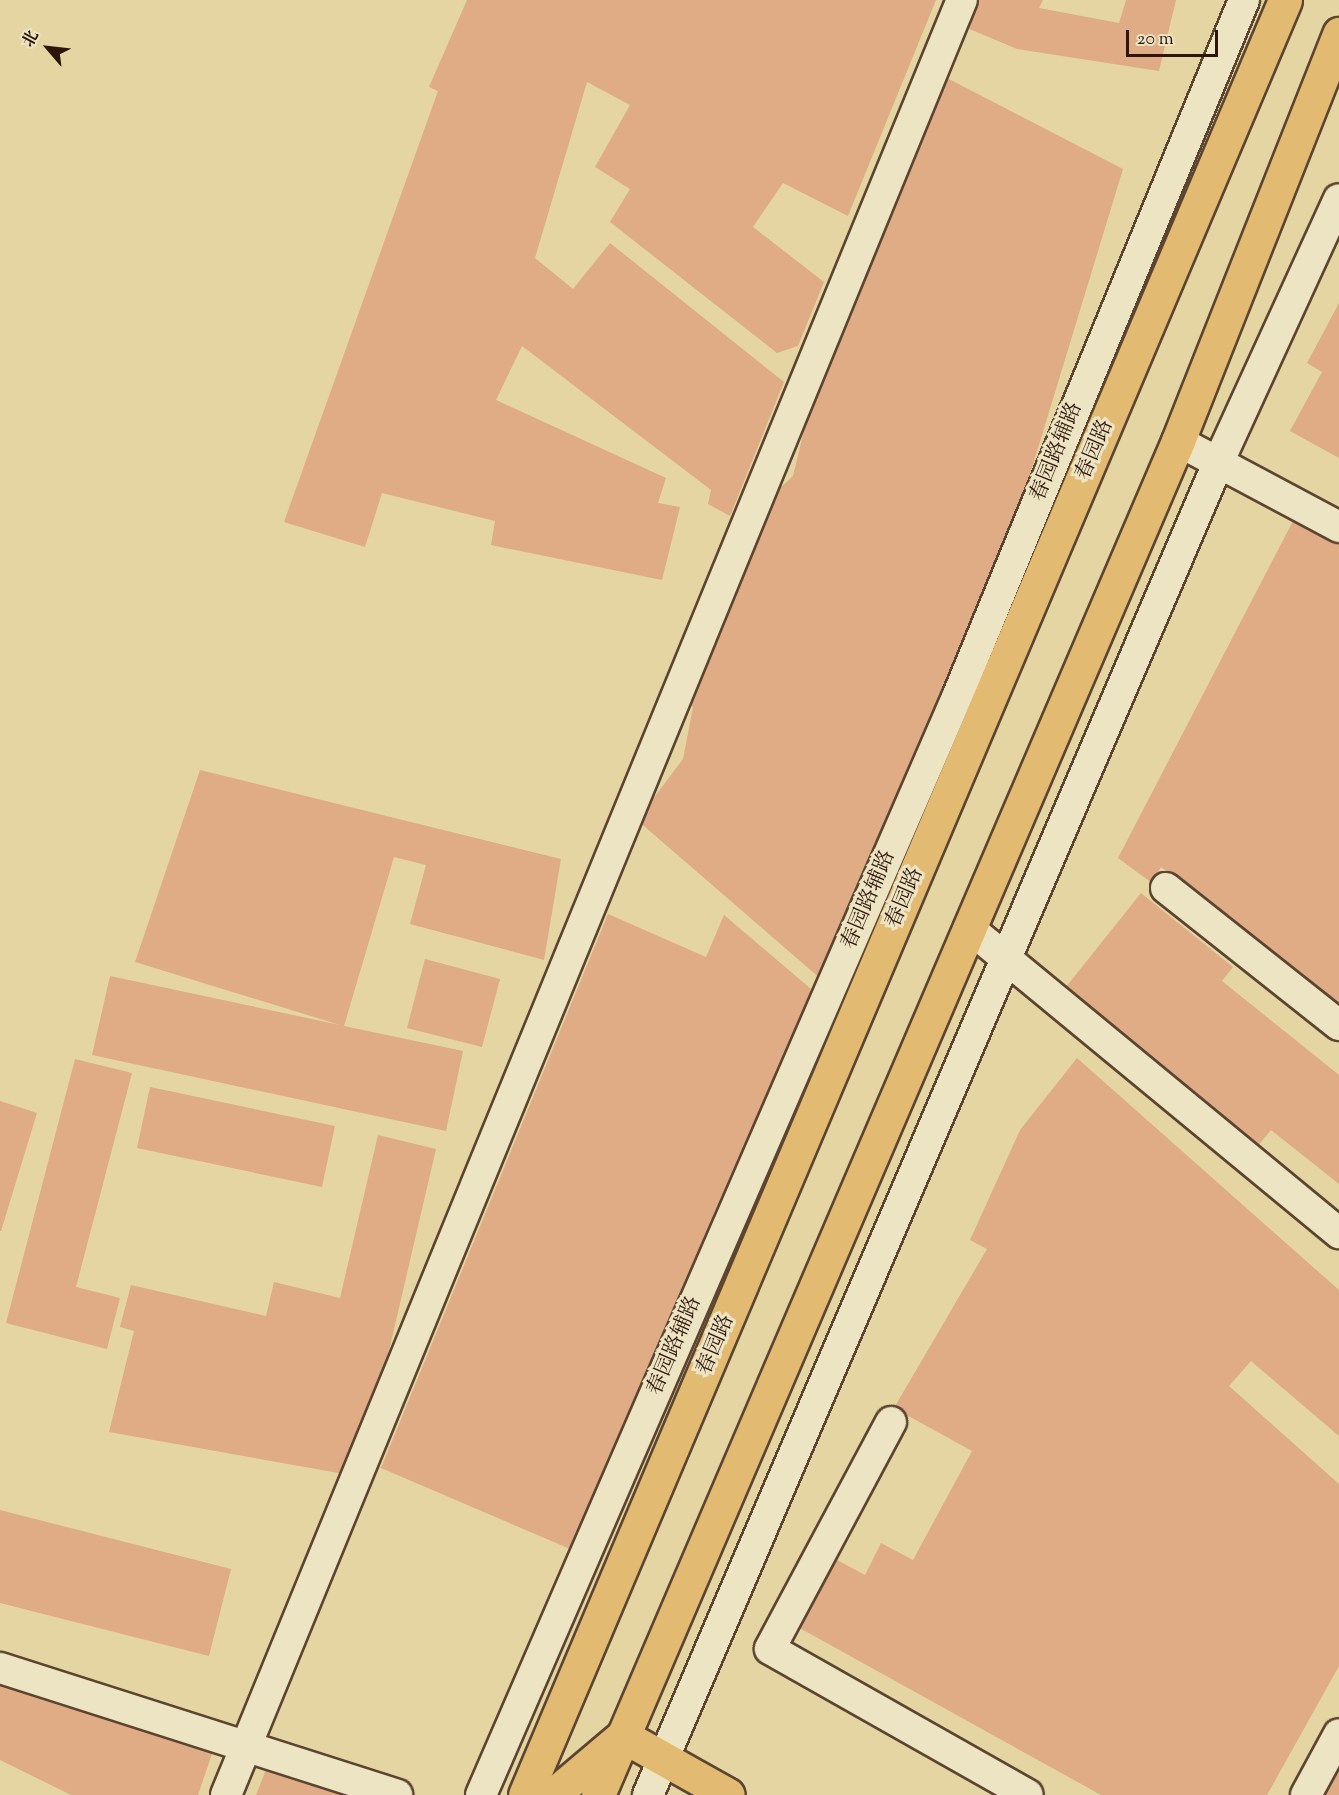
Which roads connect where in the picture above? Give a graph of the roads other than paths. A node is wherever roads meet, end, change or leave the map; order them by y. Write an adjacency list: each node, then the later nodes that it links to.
1 (962, 0): 18 (street)
2 (1244, 0): 22 (street, 春园路辅路)
3 (1285, 0): 23 (main road, 春园路)
4 (1339, 34): 6 (main road)
5 (1339, 199): 7 (street)
6 (1178, 441): 7 (street); 10 (main road)
7 (1218, 463): 8 (street); 11 (street)
8 (1339, 527)
9 (1166, 888): 12 (street)
10 (969, 928): 11 (street); 17 (main road)
11 (1006, 959): 13 (street); 19 (street)
12 (1339, 1024)
13 (1339, 1233)
14 (891, 1422): 28 (street)
15 (0, 1668): 18 (street)
16 (1339, 1734): 29 (street)
17 (623, 1736): 19 (main road); 24 (main road); 25 (main road)
18 (245, 1747): 20 (street); 21 (street)
19 (664, 1759): 26 (street); 27 (main road)
20 (226, 1795)
21 (397, 1795)
22 (481, 1795)
23 (525, 1795)
24 (553, 1795)
25 (598, 1795)
26 (648, 1795)
27 (728, 1795)
28 (1028, 1795)
29 (1306, 1795)

